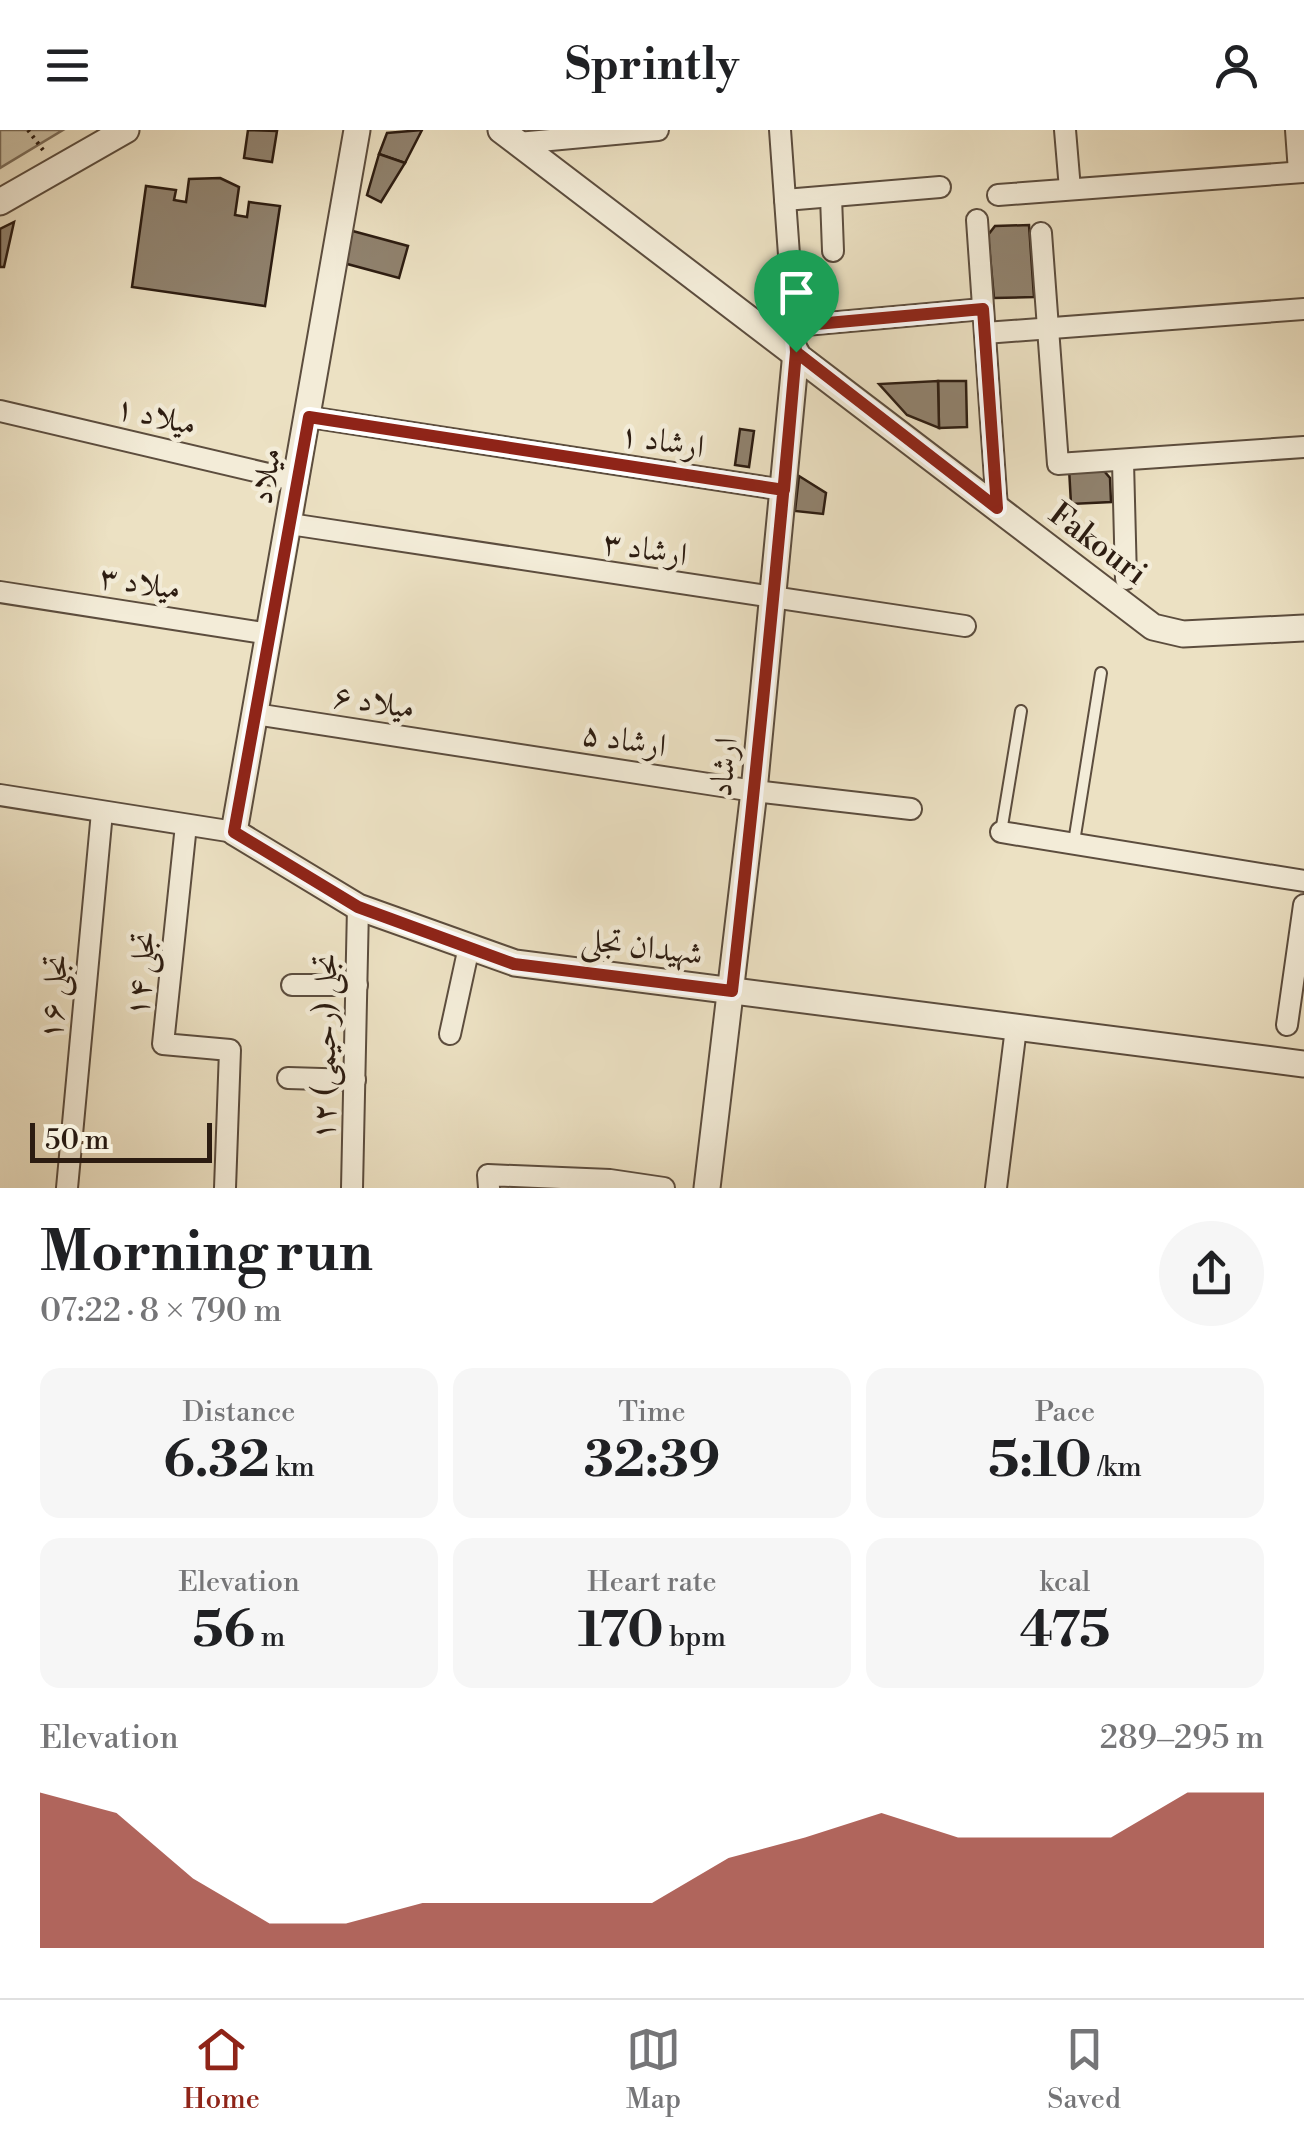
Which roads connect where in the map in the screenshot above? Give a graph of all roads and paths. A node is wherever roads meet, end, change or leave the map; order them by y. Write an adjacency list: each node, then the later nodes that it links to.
1 (110, 130): 9 (street)
2 (126, 130): 9 (street)
3 (356, 130): 26 (street, میلاد)
4 (658, 130): 8 (street)
5 (780, 130): 15 (street)
6 (1065, 130): 12 (street)
7 (1296, 130): 10 (street)
8 (510, 137): 24 (street, Fakouri)
9 (76, 158): 16 (street)
10 (1301, 172): 12 (street)
11 (940, 187): 14 (street)
12 (1070, 189): 13 (street)
13 (998, 194)
14 (831, 197): 15 (street); 19 (street)
15 (785, 200): 24 (street)
16 (0, 202)
17 (977, 220): 20 (street)
18 (1040, 233): 22 (street)
19 (832, 251)
20 (983, 309): 23 (street); 24 (street)
21 (1304, 309): 22 (street)
22 (1050, 329): 23 (street); 28 (street)
23 (985, 333): 31 (street)
24 (795, 339): 30 (street, ارشاد); 31 (street, Fakouri)
25 (0, 410): 29 (street, ۱ میلاد)
26 (309, 417): 29 (street, میلاد); 30 (street, ۱ ارشاد)
27 (1304, 447): 28 (street)
28 (1123, 462): 33 (street)
29 (298, 481): 32 (street, میلاد)
30 (784, 490): 35 (street, ارشاد)
31 (997, 508): 37 (street, Fakouri)
32 (290, 524): 35 (street, ۳ ارشاد); 38 (street, میلاد)
33 (1126, 579)
34 (0, 592): 38 (street, ۳ میلاد)
35 (774, 599): 36 (street, ۳ ارشاد); 43 (street, ارشاد)
36 (965, 626)
37 (1304, 628)
38 (270, 634): 41 (street, میلاد)
39 (1101, 673): 50 (lane)
40 (1021, 711): 49 (lane)
41 (255, 714): 42 (street, ۶ میلاد); 48 (street, میلاد)
42 (485, 749): 43 (street, ۵ ارشاد)
43 (754, 790): 45 (street, ۵ ارشاد); 57 (street, ارشاد)
44 (0, 795): 46 (street, شهیدان تجلی)
45 (911, 809)
46 (102, 812): 47 (street, شهیدان تجلی); 66 (street, ۱۶ تجلی)
47 (186, 825): 48 (street, شهیدان تجلی); 67 (street, تجلی ۱۴)
48 (234, 832): 53 (street, شهیدان تجلی)
49 (1001, 832): 50 (street)
50 (1074, 842): 51 (street)
51 (1304, 881)
52 (1304, 905): 58 (street)
53 (358, 907): 54 (street, شهیدان تجلی); 56 (street, ۱۲ تجلی (رحیمی))
54 (469, 947): 57 (street, شهیدان تجلی); 60 (street)
55 (292, 985): 56 (street)
56 (356, 985): 63 (street, ۱۲ تجلی (رحیمی))
57 (732, 991): 59 (street, شهیدان تجلی); 70 (street, ارشاد)
58 (1287, 1025)
59 (1016, 1028): 61 (street, شهیدان تجلی); 71 (street)
60 (450, 1034)
61 (1304, 1064)
62 (288, 1078): 63 (street)
63 (354, 1080): 68 (street, ۱۲ تجلی (رحیمی))
64 (488, 1182): 65 (street)
65 (610, 1184): 69 (street)
66 (67, 1188)
67 (225, 1188)
68 (352, 1188)
69 (664, 1188)
70 (708, 1188)
71 (996, 1188)

